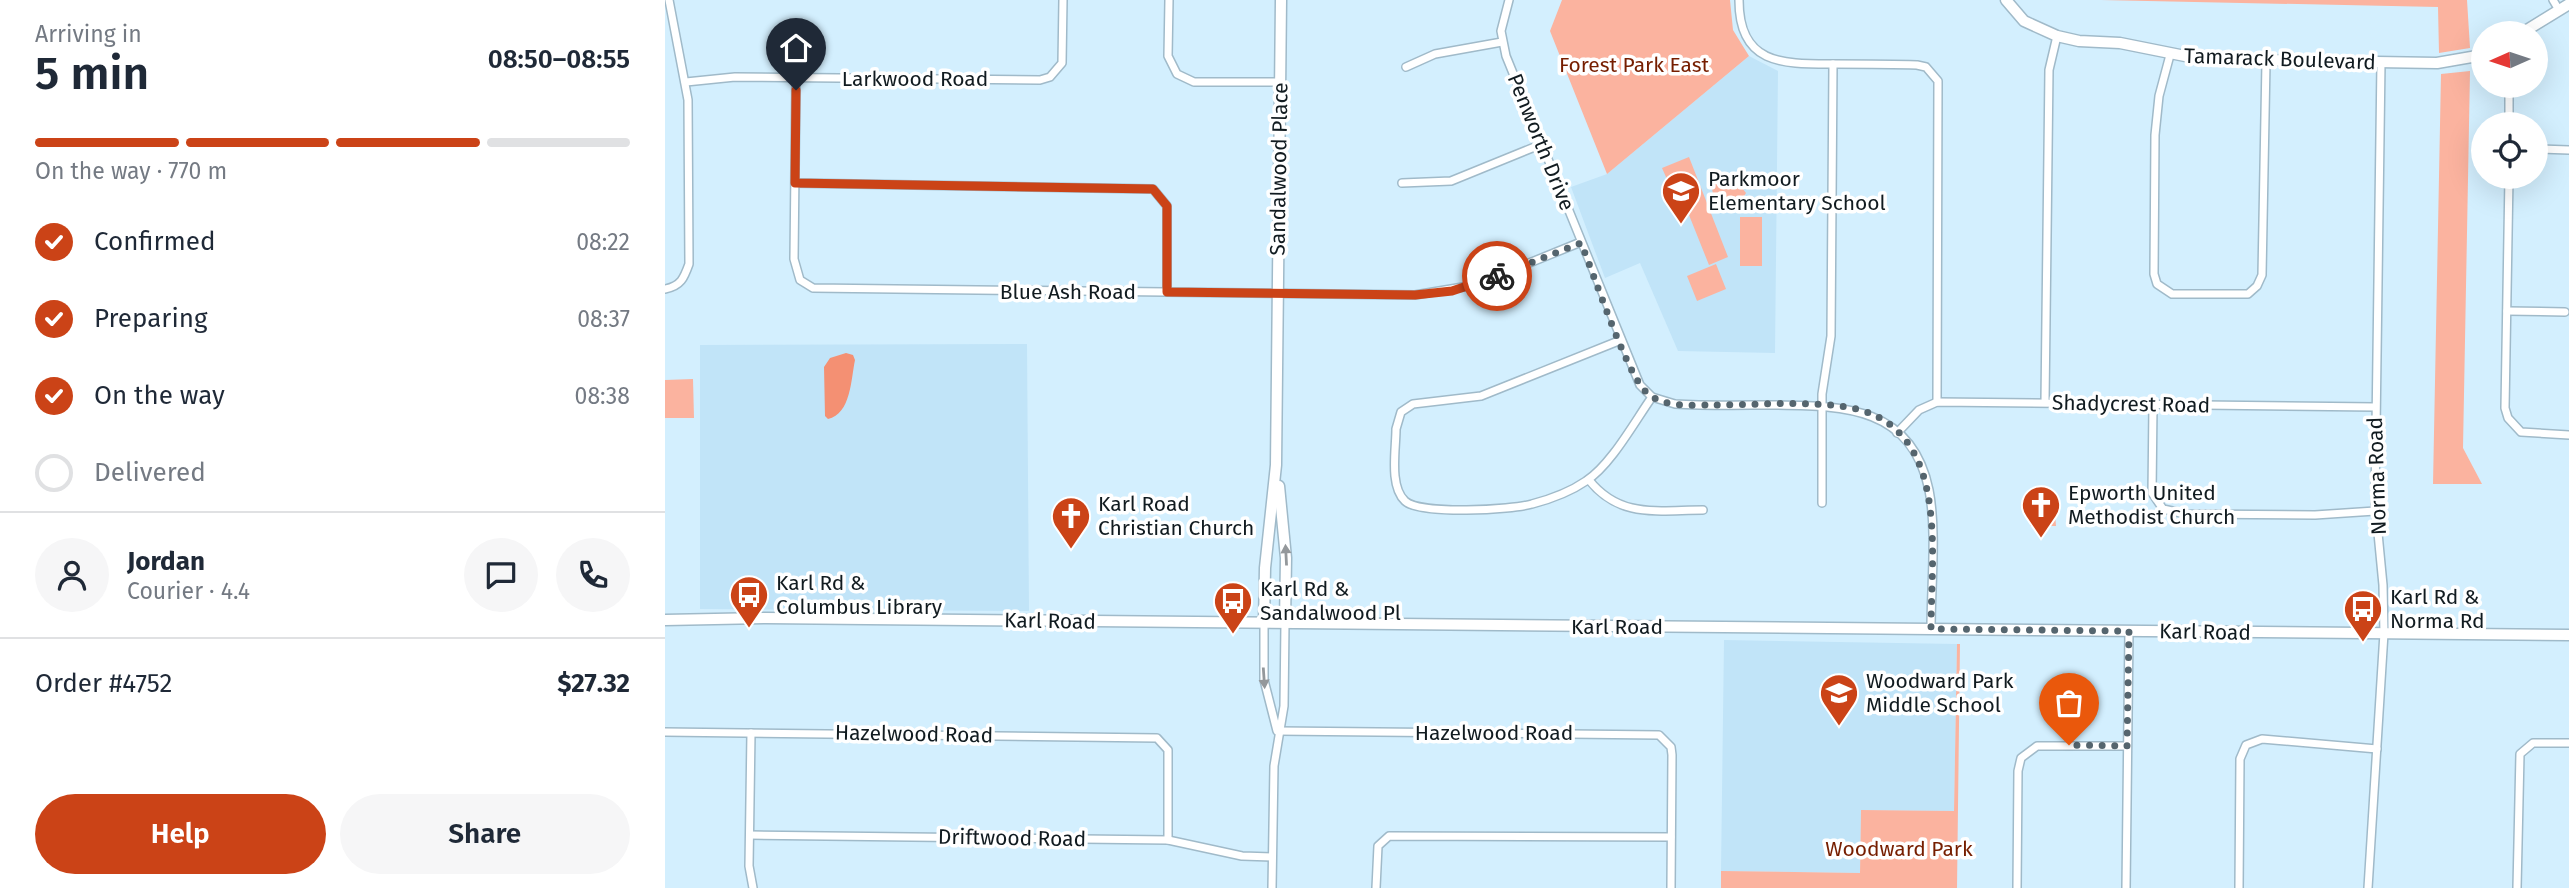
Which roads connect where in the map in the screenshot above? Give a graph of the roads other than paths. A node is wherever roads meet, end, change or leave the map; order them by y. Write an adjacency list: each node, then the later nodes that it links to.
1 (669, 0): 21 (street)
2 (1063, 0): 20 (street, Larkwood Road)
3 (1169, 0): 22 (street)
4 (1281, 0): 22 (main road, Sandalwood Place)
5 (1509, 0): 13 (street, Penworth Drive)
6 (1739, 0): 18 (street)
7 (2006, 0): 12 (main road, Tamarack Boulevard)
8 (2553, 0): 10 (street)
9 (2569, 4): 10 (main road)
10 (2559, 10): 11 (main road)
11 (2541, 21)
12 (2057, 36): 14 (main road, Tamarack Boulevard); 38 (street)
13 (1502, 42): 19 (street); 23 (street, Penworth Drive)
14 (2170, 55): 16 (main road, Tamarack Boulevard); 16 (street)
15 (2471, 57): 17 (main road, Tamarack Boulevard)
16 (2266, 62): 17 (main road, Tamarack Boulevard)
17 (2381, 62): 41 (street, Norma Road)
18 (1833, 64): 37 (street); 39 (street)
19 (1406, 67)
20 (796, 78): 21 (street, Larkwood Road); 26 (street)
21 (686, 82): 30 (street)
22 (1279, 82): 32 (main road, Sandalwood Place)
23 (1542, 144): 27 (street); 29 (street, Penworth Drive)
24 (2548, 149): 25 (street)
25 (2569, 150)
26 (795, 183): 31 (street); 31 (street, Blue Ash Road)
27 (1402, 183)
28 (2509, 189): 33 (street)
29 (1581, 243): 32 (street, Blue Ash Road); 35 (street, Penworth Drive)
30 (665, 289)
31 (1167, 292): 32 (street, Blue Ash Road)
32 (1278, 293): 44 (main road, Sandalwood Place)
33 (2507, 311): 34 (street); 43 (street)
34 (2565, 312)
35 (1621, 341): 36 (street, Penworth Drive); 45 (street)
36 (1652, 397): 39 (street); 45 (street)
37 (1937, 402): 38 (street, Shadycrest Road); 42 (street)
38 (2045, 402): 40 (street, Shadycrest Road)
39 (1822, 405): 42 (street); 46 (street)
40 (2153, 405): 41 (street, Shadycrest Road); 48 (street)
41 (2375, 407): 48 (street, Norma Road)
42 (1897, 433): 52 (street)
43 (2569, 435)
44 (1276, 465): 50 (main road, Sandalwood Place); 51 (main road, Sandalwood Place, one-way to 44)
45 (1589, 480): 47 (street)
46 (1822, 503)
47 (1703, 510)
48 (2375, 511): 54 (street, Norma Road)
49 (665, 620): 50 (main road, Karl Road)
50 (1263, 622): 51 (main road, Karl Road); 57 (street, Sandalwood Place, one-way to 57)
51 (1285, 623): 52 (main road, Karl Road); 57 (street, Sandalwood Place)
52 (1931, 629): 53 (main road, Karl Road)
53 (2129, 631): 54 (main road, Karl Road); 60 (street)
54 (2384, 633): 55 (main road, Karl Road); 61 (street, Norma Road)
55 (2569, 635)
56 (665, 732): 58 (street, Hazelwood Road)
57 (1278, 732): 63 (street, Hazelwood Road); 65 (street, Sandalwood Place)
58 (751, 733): 62 (street); 64 (street, Hazelwood Road)
59 (2569, 743): 74 (street)
60 (2127, 746): 70 (street); 71 (street)
61 (2377, 749): 72 (street); 73 (street, Norma Road)
62 (750, 835): 64 (street, Driftwood Road); 66 (street)
63 (1671, 837): 68 (street); 69 (street)
64 (1168, 840): 65 (street, Driftwood Road)
65 (1272, 857): 67 (street, Sandalwood Place)
66 (753, 888)
67 (1272, 888)
68 (1376, 888)
69 (1671, 888)
70 (2017, 888)
71 (2126, 888)
72 (2239, 888)
73 (2368, 888)
74 (2517, 888)

